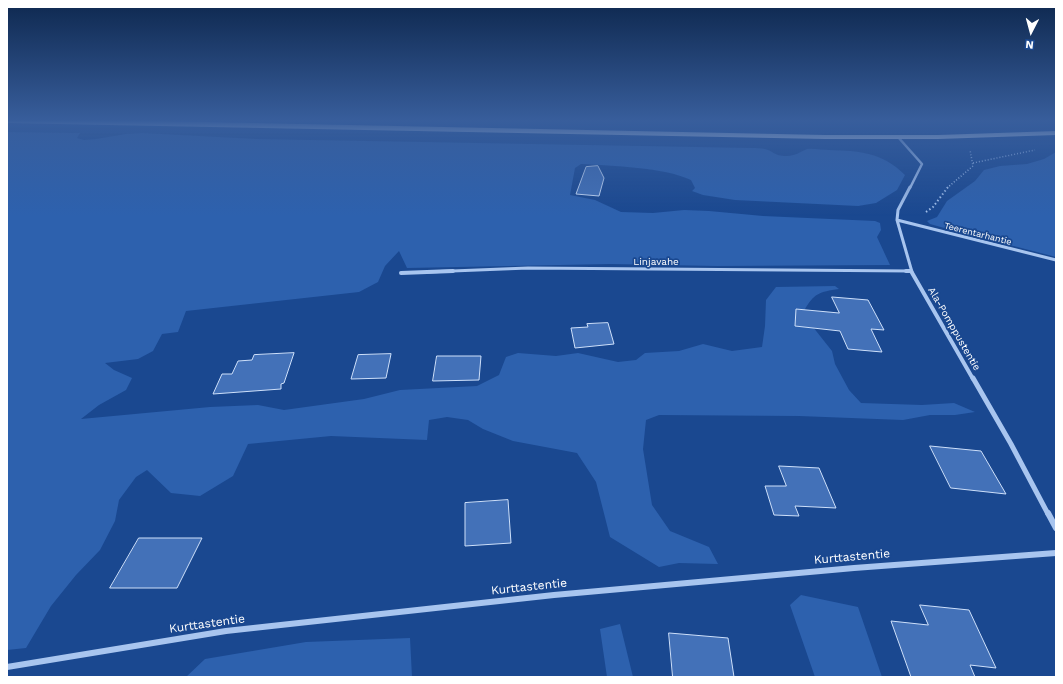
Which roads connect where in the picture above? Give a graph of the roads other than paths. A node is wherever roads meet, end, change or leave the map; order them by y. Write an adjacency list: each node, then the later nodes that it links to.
1 (911, 152): 2 (street, Ala-Pomppustentie)
2 (897, 220): 3 (street, Teerentarhantie); 4 (street, Ala-Pomppustentie)
3 (1056, 260)
4 (911, 270): 5 (street, Linjavahe); 6 (street, Ala-Pomppustentie)
5 (401, 273)
6 (1056, 528)
7 (1056, 553): 8 (street, Kurttastentie)
8 (7, 667)

